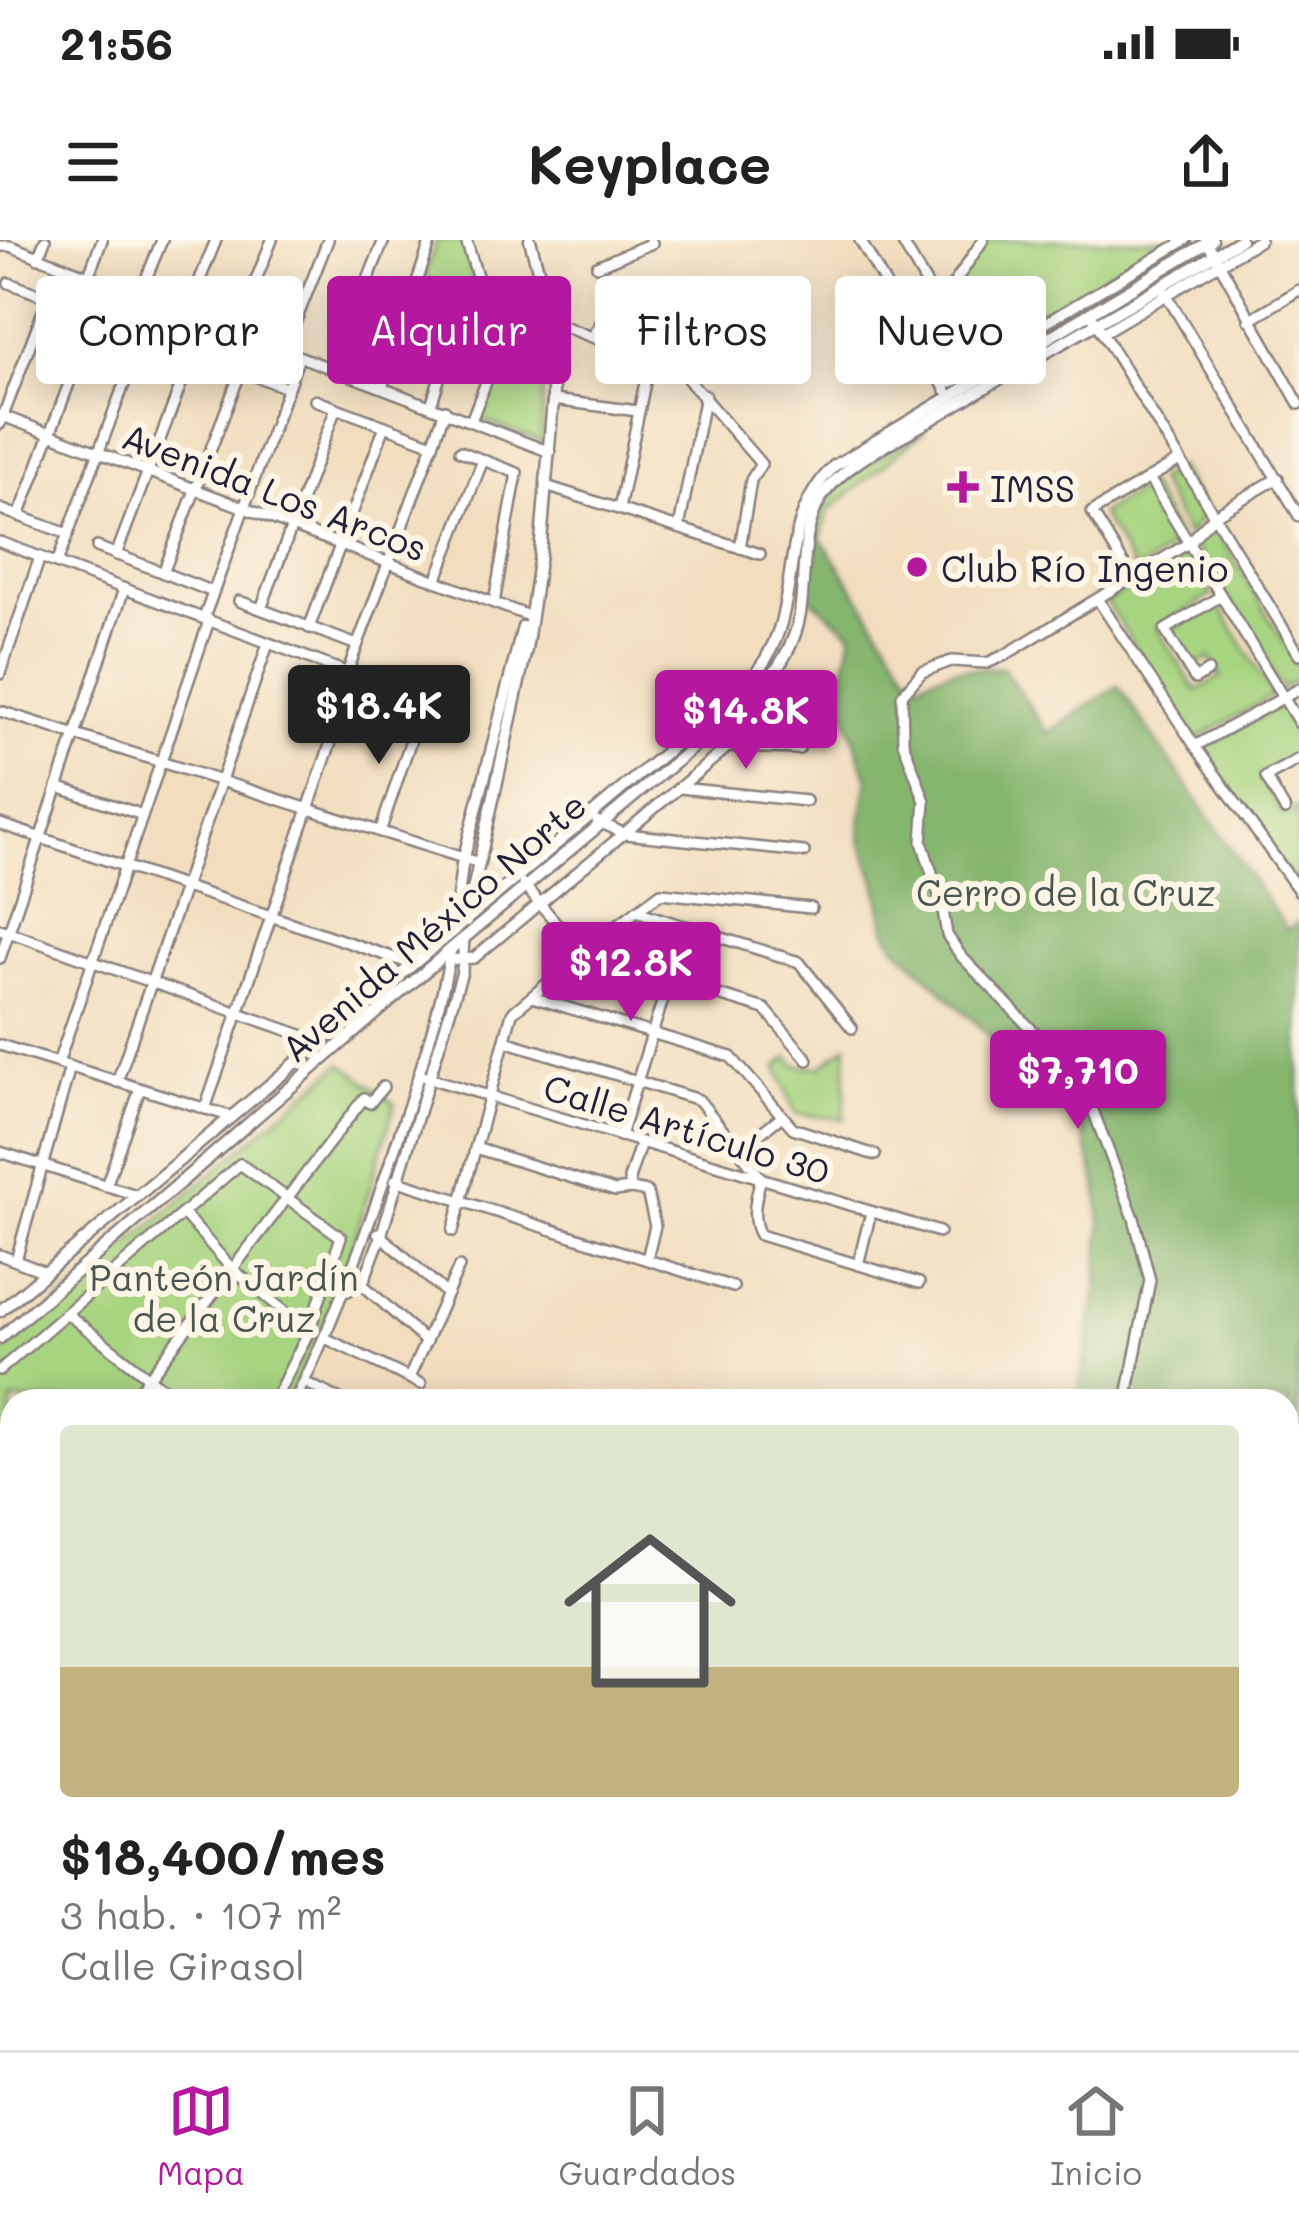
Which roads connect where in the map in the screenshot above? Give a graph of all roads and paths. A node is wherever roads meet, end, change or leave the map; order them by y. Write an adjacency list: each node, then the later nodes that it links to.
1 (45, 240): 22 (street)
2 (103, 240): 26 (street)
3 (162, 240): 27 (street)
4 (216, 240): 28 (street)
5 (272, 240): 29 (street)
6 (328, 240): 39 (street)
7 (384, 240): 30 (street)
8 (431, 240): 61 (street)
9 (466, 240): 31 (street)
10 (530, 240): 32 (main road)
11 (623, 240): 21 (street)
12 (650, 240): 21 (street)
13 (860, 240): 64 (street)
14 (901, 240): 33 (street)
15 (983, 240): 34 (street)
16 (1186, 240): 42 (street, Avenida México Norte)
17 (1240, 240): 23 (main road, Avenida México Norte)
18 (1260, 240): 23 (street, Avenida México Norte)
19 (1208, 241): 23 (street); 41 (main road, Avenida México Norte)
20 (0, 246): 22 (street)
21 (628, 254): 24 (street)
22 (32, 256): 25 (street)
23 (1215, 261): 36 (main road, Avenida México Norte); 40 (street)
24 (597, 266)
25 (85, 276)
26 (88, 276)
27 (147, 276)
28 (201, 276)
29 (258, 276)
30 (369, 276)
31 (477, 276)
32 (539, 276)
33 (922, 276)
34 (959, 276)
35 (9, 283): 37 (street)
36 (1164, 291): 41 (main road, Avenida México Norte); 84 (street)
37 (36, 293)
38 (1298, 293): 40 (street)
39 (303, 303)
40 (1249, 320): 67 (street)
41 (1096, 323): 60 (main road, Avenida México Norte); 81 (street)
42 (1046, 324)
43 (36, 329): 72 (street)
44 (571, 329): 46 (street)
45 (595, 333): 46 (street)
46 (593, 336)
47 (69, 384): 75 (street)
48 (124, 384): 79 (street)
49 (181, 384): 82 (street)
50 (236, 384): 86 (street)
51 (277, 384): 62 (street)
52 (288, 384): 62 (street)
53 (374, 384): 61 (street)
54 (437, 384): 68 (street)
55 (485, 384): 73 (street)
56 (552, 384): 66 (main road)
57 (644, 384): 71 (street)
58 (694, 384): 63 (street)
59 (953, 384): 64 (street, Avenida México Norte)
60 (976, 385): 64 (main road, Avenida México Norte)
61 (382, 387): 68 (street)
62 (287, 388): 87 (street)
63 (705, 395): 94 (street); 100 (street)
64 (949, 395): 128 (main road, Avenida México Norte)
65 (315, 400): 69 (street)
66 (553, 400): 71 (street); 78 (main road)
67 (1299, 404)
68 (431, 405): 70 (street)
69 (336, 408): 74 (street); 93 (street)
70 (446, 410): 73 (street); 76 (street)
71 (638, 411): 89 (street)
72 (1, 418): 75 (street, Avenida Los Arcos)
73 (471, 421): 78 (street)
74 (385, 426): 76 (street); 98 (street)
75 (50, 434): 79 (street, Avenida Los Arcos); 92 (street)
76 (433, 444): 105 (street)
77 (460, 451): 80 (street)
78 (550, 452): 85 (main road)
79 (98, 453): 82 (street, Avenida Los Arcos); 95 (street)
80 (483, 460): 108 (street); 114 (street)
81 (1180, 460): 83 (street); 90 (street)
82 (148, 471): 86 (street, Avenida Los Arcos); 101 (street)
83 (1149, 478): 97 (street); 107 (street)
84 (1278, 478): 90 (street); 91 (street)
85 (546, 486): 89 (street); 116 (main road)
86 (195, 489): 87 (street, Avenida Los Arcos); 106 (street)
87 (242, 508): 93 (street, Avenida Los Arcos); 110 (street)
88 (0, 509): 92 (street)
89 (619, 509): 94 (street)
90 (1215, 515): 97 (street); 121 (street)
91 (1299, 516)
92 (19, 517): 95 (street)
93 (292, 526): 98 (street, Avenida Los Arcos); 115 (street)
94 (679, 528): 100 (street)
95 (68, 535): 104 (street)
96 (0, 542): 103 (street)
97 (1187, 544): 107 (street); 111 (street)
98 (340, 545): 105 (street, Avenida Los Arcos); 118 (street)
99 (97, 547): 101 (street)
100 (740, 548): 102 (street)
101 (116, 554): 106 (street)
102 (760, 554)
103 (40, 557): 104 (street); 124 (street)
104 (57, 563): 109 (street)
105 (388, 563): 108 (street, Avenida Los Arcos); 120 (street)
106 (163, 573): 110 (street)
107 (1132, 578): 112 (street)
108 (436, 581): 114 (street, Avenida Los Arcos)
109 (124, 589): 117 (street); 130 (street)
110 (213, 592): 117 (street)
111 (1219, 597): 122 (street); 126 (street)
112 (1098, 600): 131 (street); 244 (street)
113 (239, 601): 115 (street)
114 (494, 603): 116 (street, Avenida Los Arcos)
115 (261, 609): 118 (street)
116 (529, 616): 149 (main road)
117 (209, 621): 119 (street); 135 (street)
118 (309, 628): 120 (street)
119 (268, 644): 123 (street); 136 (street)
120 (357, 645): 123 (street)
121 (1299, 653)
122 (1208, 670)
123 (347, 673): 140 (street); 145 (street)
124 (0, 674)
125 (1299, 689): 126 (street)
126 (1283, 698): 129 (street); 131 (street)
127 (0, 711): 130 (street)
128 (724, 713): 132 (street); 143 (main road, Avenida México Norte)
129 (1299, 723)
130 (74, 734): 135 (street); 137 (street)
131 (1195, 746): 152 (street)
132 (728, 747): 133 (street); 138 (street)
133 (799, 749)
134 (1299, 759): 141 (street)
135 (158, 762): 136 (street); 142 (street)
136 (220, 781): 140 (street); 153 (street)
137 (57, 787): 142 (street); 147 (street)
138 (680, 788): 139 (street); 146 (street)
139 (806, 801)
140 (308, 809): 145 (street); 159 (street)
141 (1286, 809)
142 (140, 814): 150 (street)
143 (595, 818): 146 (street); 151 (main road, Avenida México Norte)
144 (0, 824): 147 (street)
145 (380, 832): 149 (street)
146 (625, 835): 148 (street); 156 (street)
147 (40, 838): 150 (street); 163 (street)
148 (804, 852)
149 (470, 860): 154 (main road); 162 (main road)
150 (124, 866): 153 (street); 171 (street)
151 (520, 881): 155 (main road, Avenida México Norte); 156 (street); 164 (main road, Avenida México Norte)
152 (1297, 885)
153 (183, 886): 159 (street); 175 (street)
154 (470, 892): 155 (main road); 160 (main road)
155 (491, 897): 160 (main road, Avenida México Norte)
156 (540, 904): 165 (street); 169 (street)
157 (812, 908): 158 (street)
158 (636, 911): 161 (street); 166 (street)
159 (272, 914): 172 (street); 177 (street)
160 (466, 919): 162 (main road, Avenida México Norte); 164 (main road)
161 (686, 926): 174 (street); 178 (street)
162 (454, 928): 167 (main road); 172 (main road, Avenida México Norte)
163 (4, 931): 168 (street); 171 (street)
164 (464, 938): 167 (main road, Avenida México Norte); 169 (street)
165 (570, 939): 166 (street); 173 (street)
166 (597, 940): 170 (street)
167 (450, 954): 169 (street); 183 (main road, Avenida México Norte); 187 (street)
168 (0, 958)
169 (463, 960): 187 (street)
170 (602, 960): 173 (street); 174 (street)
171 (92, 962): 175 (street); 185 (street)
172 (409, 964): 180 (main road, Avenida México Norte)
173 (568, 966): 176 (street)
174 (669, 980): 179 (street); 184 (street)
175 (151, 982): 177 (street); 188 (street)
176 (532, 997): 179 (street); 181 (street)
177 (238, 1012): 180 (street); 193 (street)
178 (852, 1028)
179 (652, 1032): 189 (street); 195 (street)
180 (318, 1041): 183 (street); 194 (main road, Avenida México Norte)
181 (505, 1041): 189 (street); 192 (street)
182 (0, 1045): 185 (street)
183 (338, 1047): 232 (main road, Avenida México Norte)
184 (808, 1060)
185 (58, 1063): 186 (street)
186 (70, 1067): 188 (street); 202 (street)
187 (425, 1076): 192 (street, Calle Artículo 30); 203 (street); 205 (street)
188 (117, 1082): 191 (street)
189 (637, 1082): 196 (street); 199 (street)
190 (382, 1087): 209 (street)
191 (140, 1089): 193 (street); 206 (street)
192 (489, 1096): 196 (street, Calle Artículo 30); 198 (street)
193 (205, 1109): 194 (street)
194 (229, 1116): 208 (main road, Avenida México Norte)
195 (782, 1116): 199 (street); 201 (street)
196 (620, 1136): 197 (street, Calle Artículo 30)
197 (641, 1142): 204 (street, Calle Artículo 30); 207 (street)
198 (475, 1148): 207 (street); 210 (street)
199 (739, 1150): 204 (street)
200 (0, 1152): 202 (street)
201 (875, 1155)
202 (43, 1166): 206 (street); 219 (street)
203 (386, 1178): 205 (street); 213 (street)
204 (760, 1178): 211 (street, Calle Artículo 30); 220 (street)
205 (400, 1181): 210 (street); 216 (street)
206 (106, 1186): 208 (street)
207 (631, 1189): 218 (street)
208 (136, 1195): 223 (main road, Avenida México Norte)
209 (287, 1198): 212 (street); 222 (street); 230 (street)
210 (461, 1200): 214 (street); 218 (street)
211 (871, 1211): 215 (street, Calle Artículo 30); 220 (street)
212 (183, 1213): 222 (street); 229 (street)
213 (369, 1226): 216 (street); 224 (street)
214 (452, 1231)
215 (939, 1232)
216 (381, 1236): 224 (street); 227 (street)
217 (0, 1255): 219 (street)
218 (647, 1259): 226 (street)
219 (16, 1260): 223 (street)
220 (858, 1265): 225 (street)
221 (459, 1267): 227 (street)
222 (232, 1269): 230 (street); 235 (street)
223 (45, 1272): 228 (main road, Avenida México Norte)
224 (356, 1279): 231 (street); 233 (street)
225 (919, 1283)
226 (733, 1287)
227 (447, 1294): 233 (street)
228 (0, 1311)
229 (66, 1313): 234 (street); 235 (street)
230 (309, 1331): 241 (street)
231 (325, 1337): 236 (street); 237 (street)
232 (0, 1338)
233 (426, 1342): 236 (street)
234 (0, 1370)
235 (149, 1378): 239 (street); 240 (street)
236 (409, 1378): 238 (street)
237 (304, 1382): 242 (street); 243 (street)
238 (421, 1384)
239 (140, 1389)
240 (163, 1389)
241 (280, 1389)
242 (301, 1389)
243 (319, 1389)
244 (1128, 1389)

